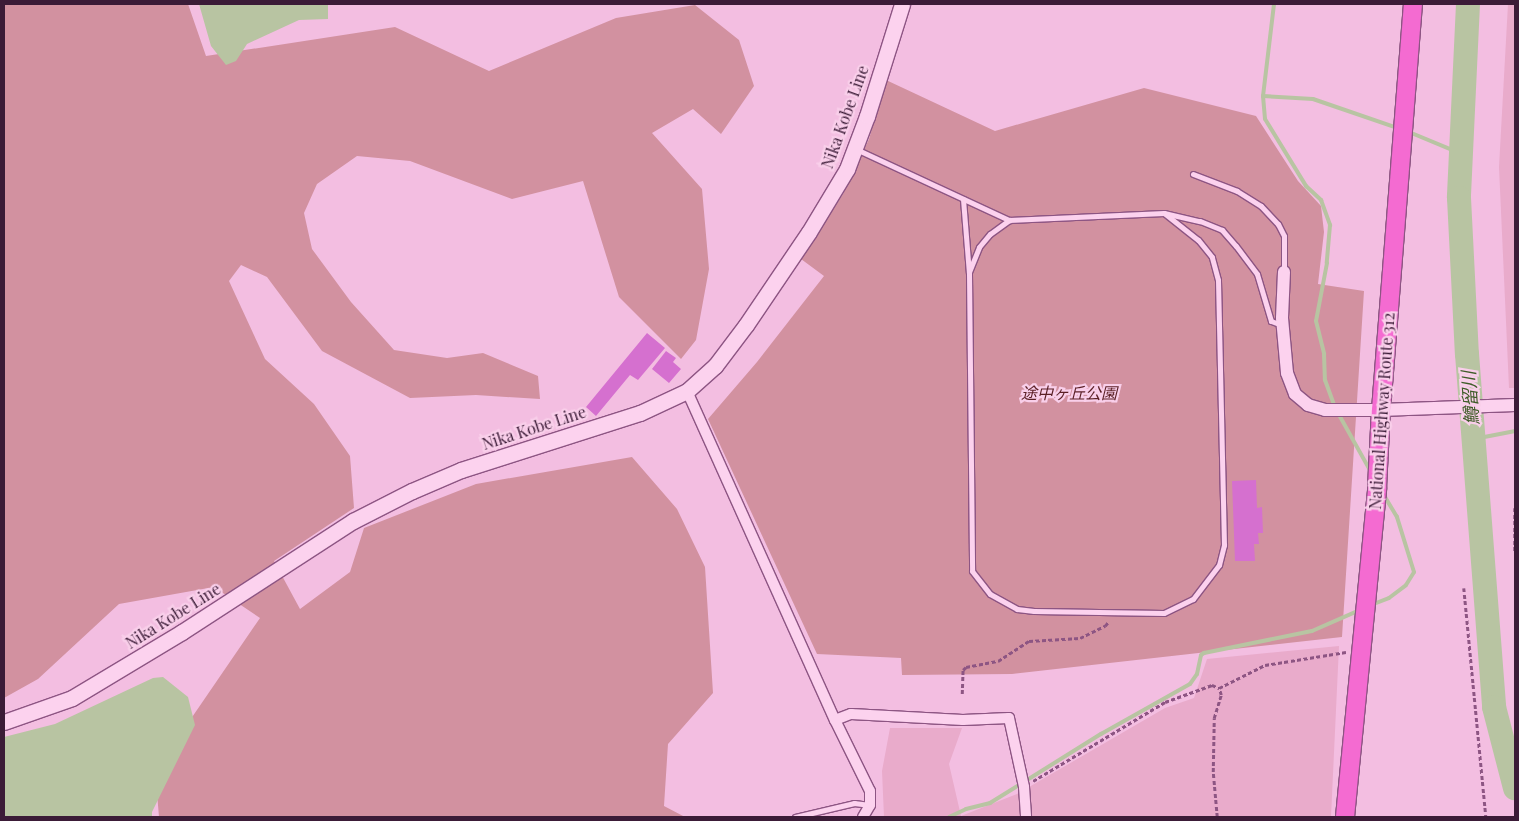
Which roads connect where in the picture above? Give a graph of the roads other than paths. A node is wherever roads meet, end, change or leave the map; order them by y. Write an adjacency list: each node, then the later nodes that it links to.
1 (902, 4): 3 (main road, Nika Kobe Line)
2 (1413, 4): 13 (highway, National Highway Route 312)
3 (855, 149): 5 (lane); 11 (main road, Nika Kobe Line)
4 (1193, 174): 8 (lane)
5 (963, 199): 7 (lane); 9 (lane)
6 (1164, 213): 7 (lane); 9 (lane); 10 (lane)
7 (1009, 220): 9 (lane)
8 (1284, 272): 10 (street)
9 (969, 274)
10 (1282, 326): 13 (street)
11 (687, 391): 14 (street); 15 (main road, Nika Kobe Line)
12 (1515, 404): 13 (street)
13 (1381, 410): 20 (highway, National Highway Route 312)
14 (835, 720): 16 (street); 19 (street)
15 (4, 722)
16 (870, 805): 17 (lane); 18 (street)
17 (795, 817)
18 (863, 817)
19 (1026, 817)
20 (1345, 817)

